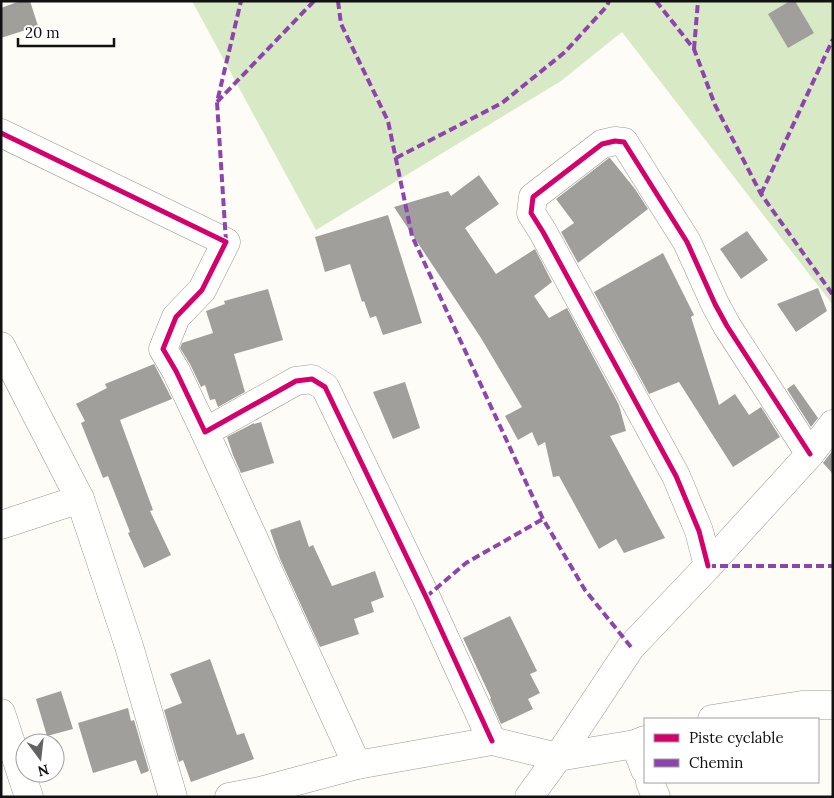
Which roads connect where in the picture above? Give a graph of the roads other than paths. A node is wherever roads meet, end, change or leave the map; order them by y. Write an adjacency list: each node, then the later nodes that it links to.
1 (1, 133): 4 (street)
2 (1, 346): 6 (street)
3 (833, 424): 5 (street)
4 (205, 432): 12 (street); 16 (street)
5 (810, 454): 8 (street); 8 (street)
6 (80, 499): 7 (street); 20 (street)
7 (1, 525)
8 (708, 566): 14 (street)
9 (833, 705): 11 (street)
10 (1, 713): 19 (street)
11 (718, 718)
12 (492, 741): 14 (street); 16 (street)
13 (640, 742): 14 (street); 15 (street)
14 (558, 757): 22 (street)
15 (644, 764)
16 (357, 765): 18 (street)
17 (650, 783): 23 (street)
18 (261, 794): 21 (street)
19 (28, 797)
20 (173, 797)
21 (229, 797)
22 (528, 797)
23 (656, 797)

